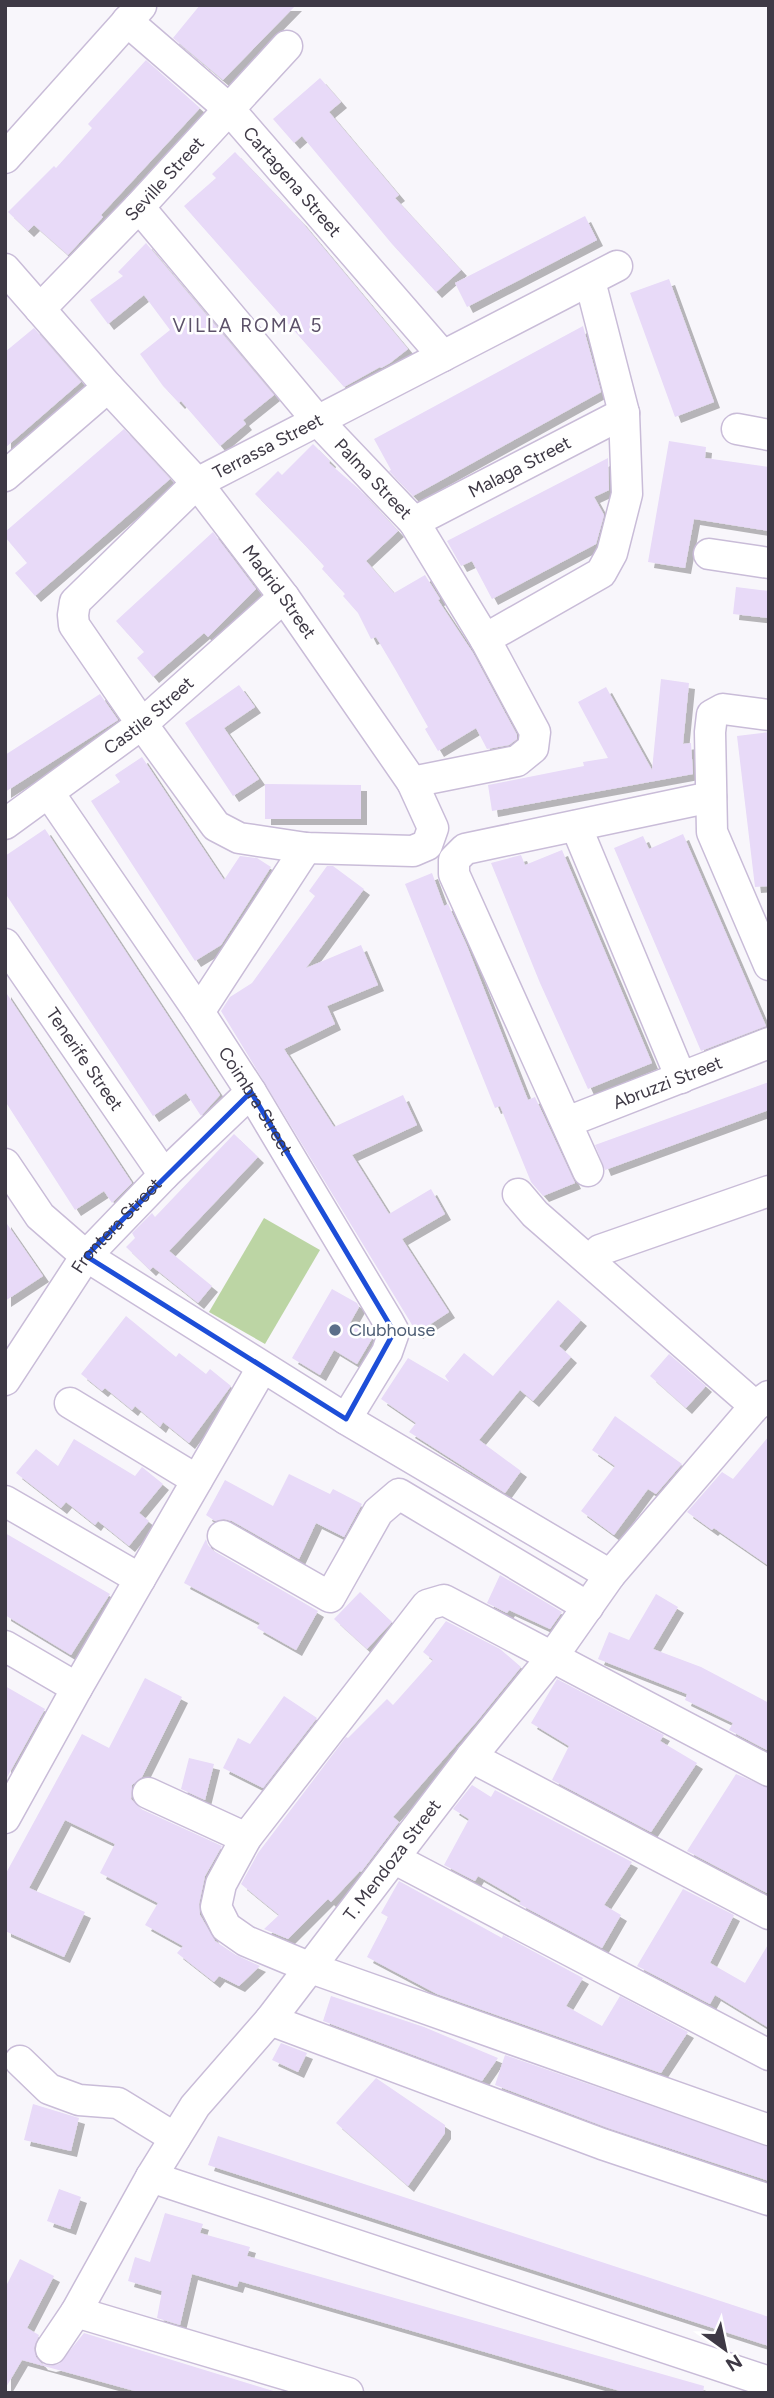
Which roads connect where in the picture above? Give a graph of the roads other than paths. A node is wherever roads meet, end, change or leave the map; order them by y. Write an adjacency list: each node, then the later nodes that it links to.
1 (134, 13): 3 (street, Cartagena Street); 4 (street)
2 (287, 46): 3 (street, Seville Street)
3 (229, 109): 5 (street, Seville Street); 9 (street, Cartagena Street)
4 (5, 158)
5 (139, 207): 8 (street, Seville Street); 12 (street, Palma Street)
6 (617, 266): 7 (street, Terrassa Street)
7 (590, 281): 9 (street, Terrassa Street); 11 (street)
8 (18, 292): 10 (street, Madrid Street)
9 (443, 356): 12 (street, Terrassa Street)
10 (108, 387): 15 (street); 16 (street, Madrid Street)
11 (624, 413): 17 (street, Malaga Street); 21 (street)
12 (317, 419): 16 (street, Terrassa Street); 17 (street, Palma Street)
13 (737, 429): 14 (street)
14 (769, 435)
15 (5, 475)
16 (198, 483): 20 (street, Madrid Street); 23 (street, Terrassa Street)
17 (414, 522): 21 (street, Palma Street)
18 (709, 554): 19 (street)
19 (769, 563)
20 (284, 597): 23 (street, Castile Street); 24 (street, Madrid Street)
21 (485, 639): 24 (street, Palma Street)
22 (769, 715): 26 (street)
23 (142, 724): 25 (street, Castile Street); 29 (street, Terrassa Street)
24 (412, 782): 29 (street, Madrid Street)
25 (49, 793): 27 (street, Castile Street); 32 (street, Coimbra Street)
26 (711, 797): 28 (street); 31 (street)
27 (5, 824)
28 (576, 826): 34 (street); 36 (street)
29 (306, 848): 32 (street)
30 (5, 944): 39 (street, Tenerife Street)
31 (769, 965)
32 (199, 1012): 35 (street, Coimbra Street)
33 (769, 1043): 34 (street, Abruzzi Street)
34 (681, 1077): 36 (street, Abruzzi Street)
35 (251, 1092): 39 (street, Frontera Street); 48 (street, Coimbra Street)
36 (567, 1122): 38 (street)
37 (5, 1164): 43 (street)
38 (588, 1171)
39 (164, 1175): 43 (street, Frontera Street)
40 (769, 1191): 42 (street)
41 (518, 1194): 46 (street)
42 (600, 1250)
43 (86, 1256): 44 (street); 45 (street, Frontera Street)
44 (262, 1368): 48 (street); 49 (street)
45 (5, 1380)
46 (762, 1401): 52 (street, T. Mendoza Street)
47 (70, 1403): 49 (street)
48 (346, 1419): 52 (street)
49 (197, 1479): 53 (street)
50 (5, 1501): 53 (street)
51 (223, 1536): 54 (street)
52 (610, 1575): 54 (street, T. Mendoza Street)
53 (140, 1579): 57 (street)
54 (588, 1607): 56 (street, T. Mendoza Street)
55 (5, 1646): 57 (street)
56 (553, 1656): 58 (street, T. Mendoza Street); 59 (street); 62 (street)
57 (77, 1688): 61 (street)
58 (471, 1757): 63 (street, T. Mendoza Street); 64 (street)
59 (769, 1771)
60 (148, 1793): 62 (street)
61 (9, 1804)
62 (246, 1838): 65 (street)
63 (395, 1859): 65 (street, T. Mendoza Street); 67 (street)
64 (769, 1914)
65 (310, 1968): 66 (street, T. Mendoza Street); 69 (street)
66 (270, 2020): 70 (street, T. Mendoza Street); 72 (street)
67 (769, 2055)
68 (20, 2061): 70 (street)
69 (769, 2130)
70 (175, 2138): 71 (street, T. Mendoza Street)
71 (151, 2177): 73 (street, T. Mendoza Street); 75 (street)
72 (769, 2200)
73 (76, 2312): 74 (street, T. Mendoza Street); 76 (street)
74 (51, 2348)
75 (769, 2382)
76 (348, 2393)

